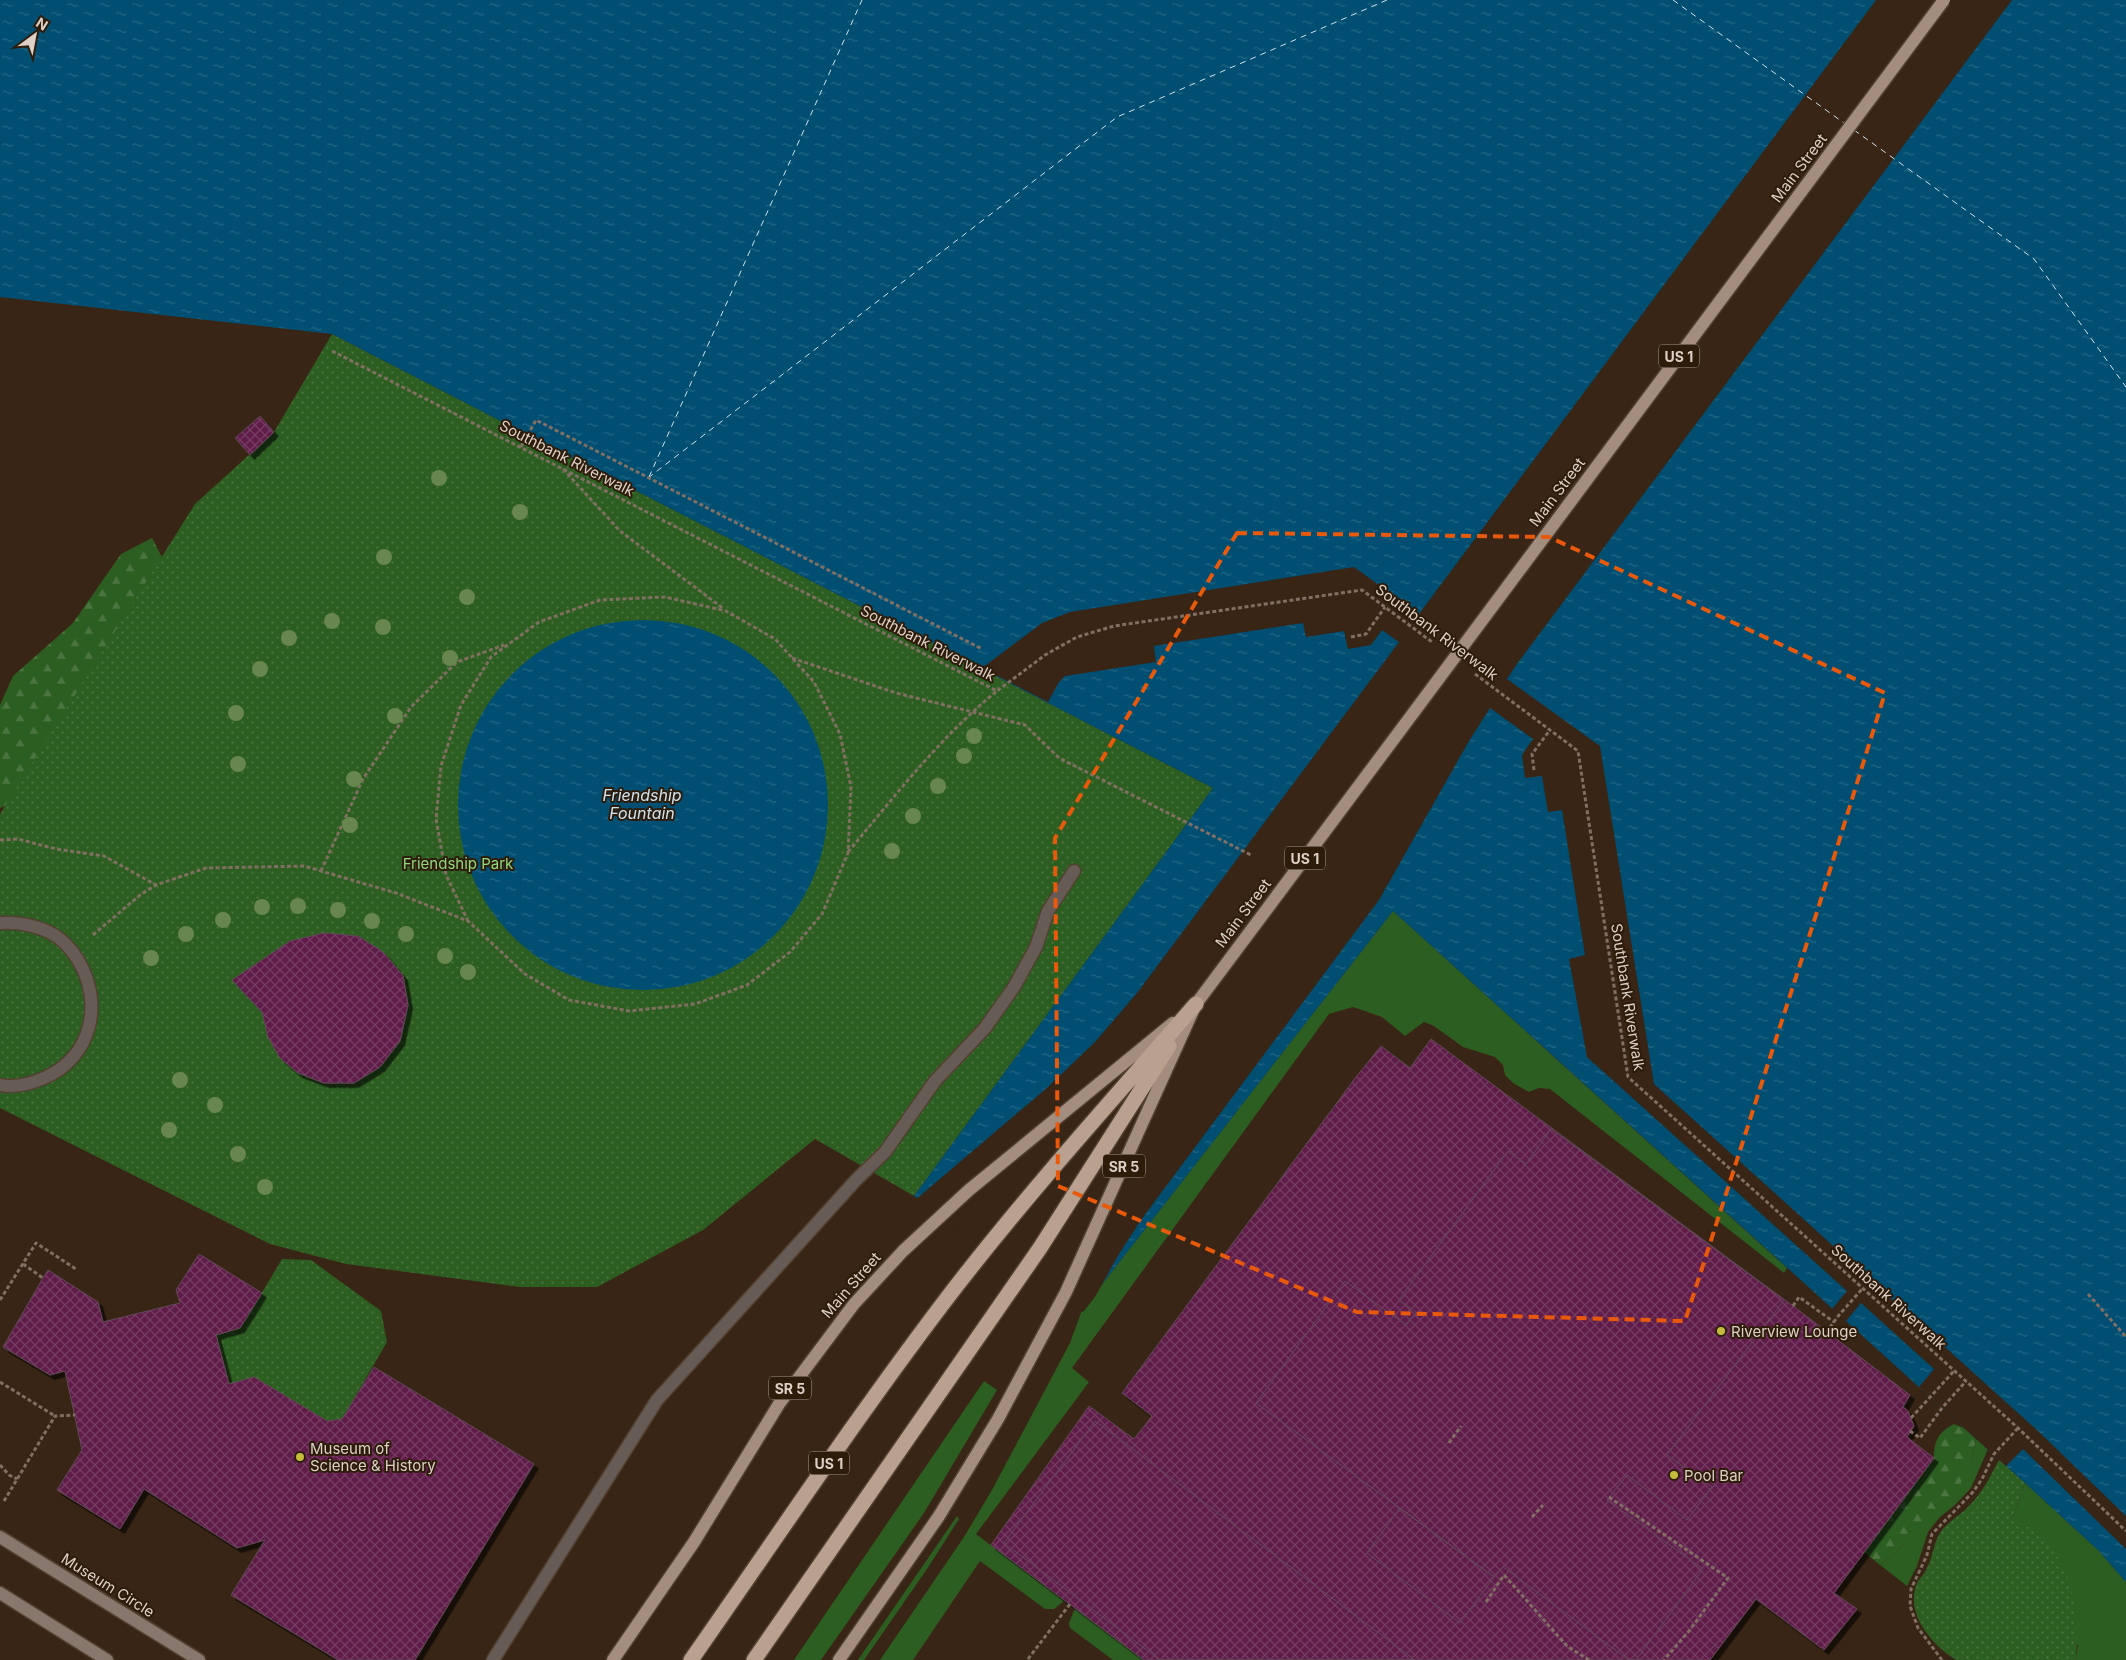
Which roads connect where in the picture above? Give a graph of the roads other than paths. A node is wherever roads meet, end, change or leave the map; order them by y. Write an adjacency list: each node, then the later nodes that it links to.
1 (1944, 0): 4 (main road, Main Street / US 1, bridge)
2 (1074, 871): 10 (lane)
3 (0, 923): 5 (lane)
4 (1196, 1004): 11 (main road, Main Street / SR 5); 12 (highway, US 1); 13 (highway, US 1); 14 (main road, Main Street / SR 5)
5 (0, 1085)
6 (0, 1537): 9 (main road, Museum Circle)
7 (0, 1593): 8 (main road)
8 (107, 1660)
9 (199, 1660)
10 (492, 1660)
11 (613, 1660)
12 (691, 1660)
13 (754, 1660)
14 (840, 1660)

